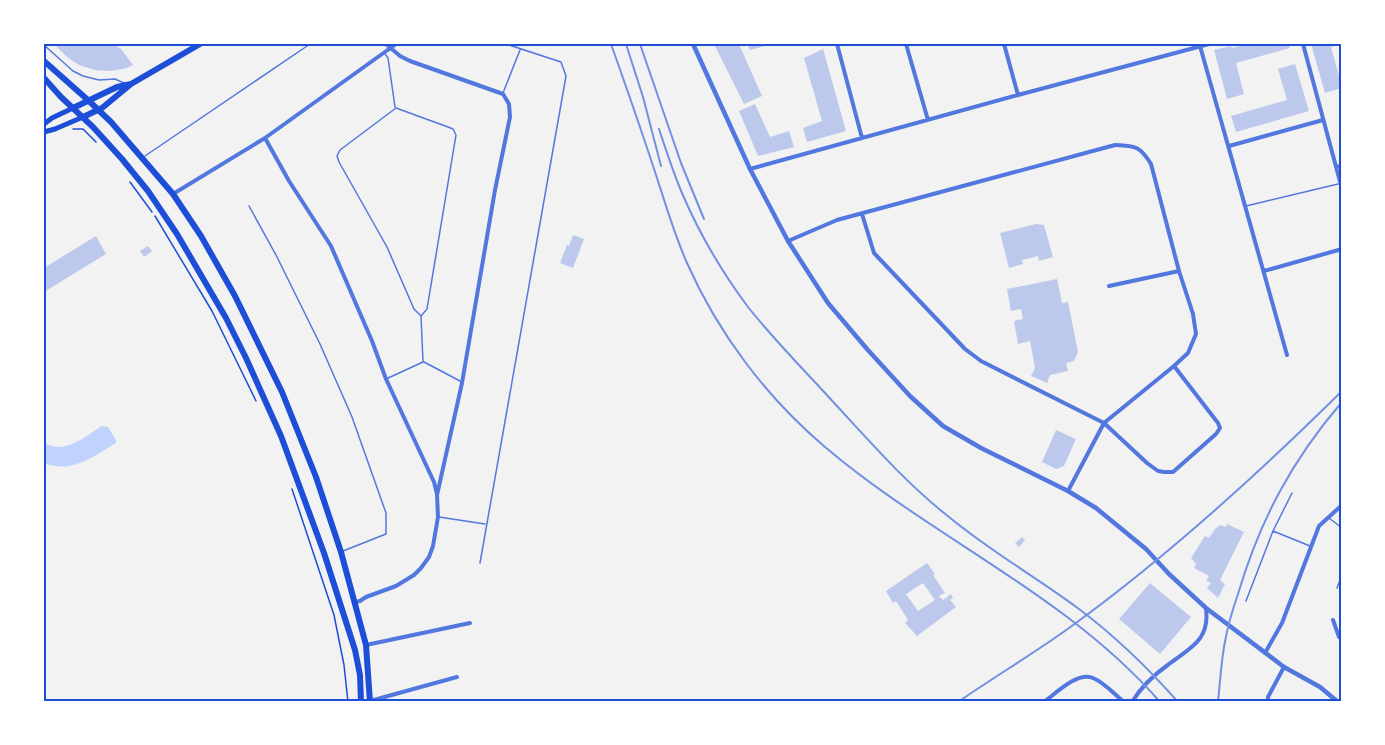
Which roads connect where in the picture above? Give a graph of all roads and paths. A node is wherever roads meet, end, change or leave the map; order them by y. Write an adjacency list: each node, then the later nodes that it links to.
1 (200, 44): 12 (main road)
2 (310, 44): 36 (lane)
3 (396, 44): 13 (street)
4 (506, 44): 15 (lane)
5 (693, 44): 39 (street)
6 (837, 44): 33 (street)
7 (906, 44): 27 (street)
8 (1004, 44): 21 (street)
9 (1209, 44): 14 (street)
10 (1303, 44): 28 (street)
11 (44, 45): 19 (lane)
12 (189, 46): 19 (main road)
13 (388, 46): 16 (street); 20 (street)
14 (1200, 46): 21 (street); 35 (street)
15 (520, 49): 20 (lane); 66 (lane)
16 (384, 53): 24 (lane); 32 (street)
17 (44, 61): 22 (main road)
18 (44, 78): 23 (main road)
19 (131, 84): 22 (main road); 25 (main road)
20 (503, 94): 56 (street)
21 (1018, 95): 27 (street)
22 (89, 101): 23 (main road); 25 (main road)
23 (73, 108): 26 (main road); 29 (main road)
24 (396, 108): 51 (lane); 51 (lane)
25 (98, 110): 26 (main road); 36 (main road)
26 (83, 117): 31 (main road); 86 (main road)
27 (928, 120): 33 (street)
28 (1323, 120): 35 (street); 38 (street)
29 (44, 124)
30 (72, 129): 34 (path)
31 (44, 132)
32 (265, 138): 42 (street); 55 (street)
33 (862, 138): 39 (street)
34 (98, 145)
35 (1229, 146): 44 (street)
36 (143, 158): 42 (main road)
37 (1341, 166): 38 (street)
38 (1336, 167): 41 (street)
39 (750, 169): 46 (street)
40 (127, 178): 57 (path)
41 (1341, 186): 44 (lane)
42 (173, 194): 70 (main road)
43 (249, 206): 70 (lane)
44 (1245, 207): 49 (street)
45 (862, 214): 46 (street); 48 (street); 58 (street)
46 (788, 241): 60 (street)
47 (1341, 249): 49 (street)
48 (1179, 271): 50 (street); 54 (street)
49 (1264, 271): 52 (street)
50 (1109, 286)
51 (421, 316): 53 (lane)
52 (1287, 355)
53 (423, 362): 55 (lane); 56 (lane)
54 (1174, 366): 58 (street); 58 (street)
55 (387, 379): 62 (street)
56 (462, 383): 62 (street)
57 (260, 409)
58 (1104, 423): 60 (street)
59 (291, 485): 85 (path)
60 (1068, 491): 76 (street)
61 (1292, 493): 68 (lane)
62 (437, 495): 64 (street)
63 (1341, 505): 65 (street)
64 (438, 517): 66 (lane); 75 (street)
65 (1328, 517): 67 (lane); 69 (street)
66 (486, 525): 71 (lane)
67 (1341, 528)
68 (1273, 531): 69 (lane); 74 (lane)
69 (1311, 546): 81 (street)
70 (341, 552): 75 (main road)
71 (480, 563)
72 (1341, 575): 73 (lane)
73 (1336, 588)
74 (1246, 601)
75 (354, 603): 80 (main road)
76 (1206, 608): 81 (street); 89 (street)
77 (1333, 620): 79 (street)
78 (470, 623): 80 (street)
79 (1341, 638)
80 (366, 645): 84 (main road)
81 (1265, 653): 82 (street)
82 (1284, 667): 90 (street); 91 (street)
83 (457, 676): 84 (street)
84 (370, 701)
85 (348, 702)
86 (361, 702)
87 (1044, 702): 88 (street)
88 (1124, 702)
89 (1132, 702)
90 (1268, 702)
91 (1338, 702)

